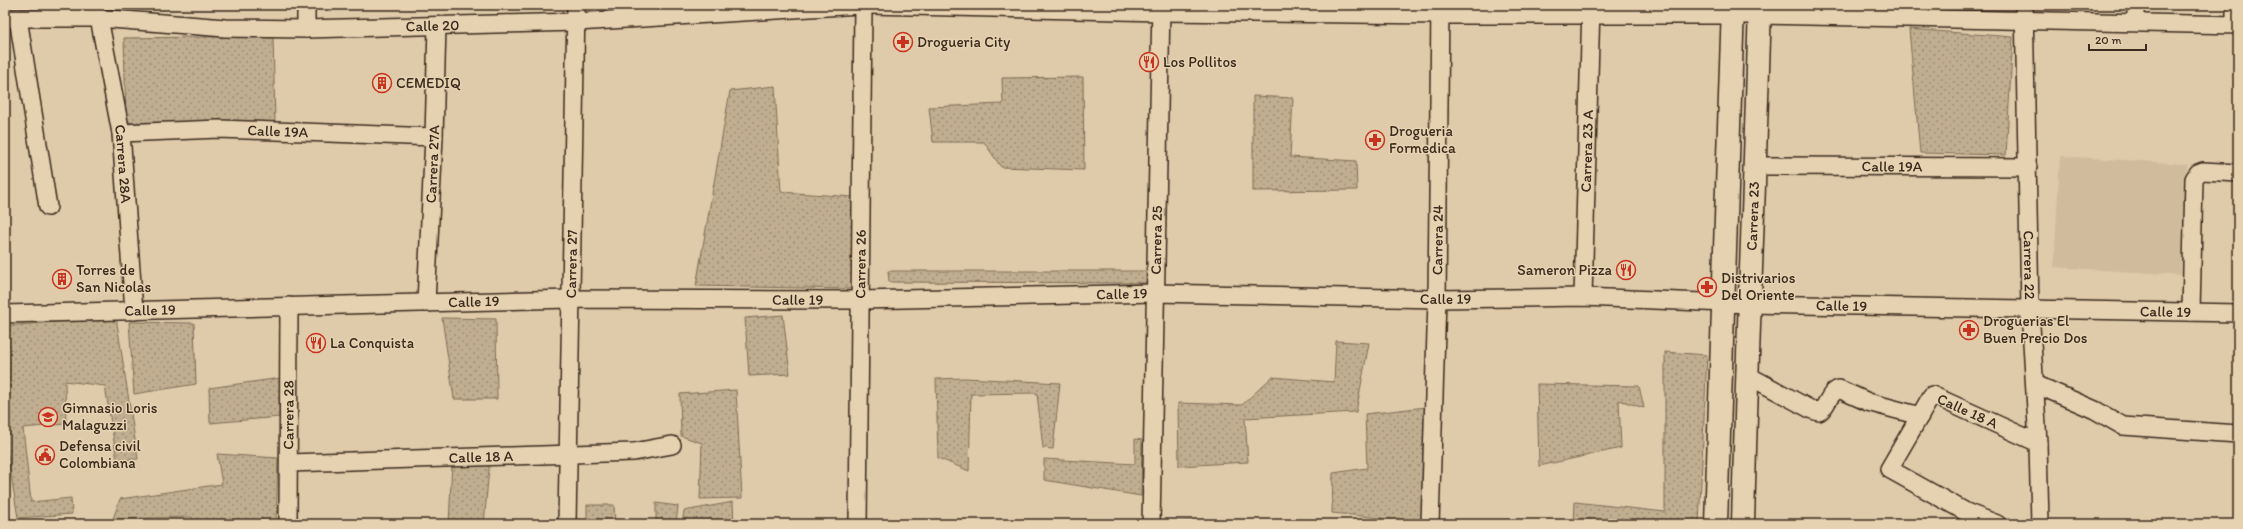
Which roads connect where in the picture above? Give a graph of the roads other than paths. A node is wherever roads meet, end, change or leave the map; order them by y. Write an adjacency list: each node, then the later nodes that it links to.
1 (306, 5): 19 (street)
2 (576, 5): 16 (street, Carrera 27)
3 (862, 5): 16 (street, Calle 20); 30 (street, Carrera 26)
4 (870, 5): 6 (street)
5 (2235, 5): 17 (street)
6 (1161, 9): 7 (street); 26 (street, Carrera 25)
7 (1301, 9): 8 (street)
8 (1440, 10): 9 (street); 28 (street, Carrera 24)
9 (1590, 10): 10 (street); 27 (street, Carrera 23 A)
10 (1733, 10): 11 (street); 32 (street, Carrera 23)
11 (1759, 10): 12 (street); 22 (street, Carrera 23)
12 (2024, 12): 13 (street); 23 (street, Carrera 22)
13 (2136, 13): 17 (street)
14 (12, 18): 15 (street, Calle 20); 25 (street)
15 (99, 18): 19 (street, Calle 20); 20 (street, Carrera 28A)
16 (576, 22): 18 (street, Calle 20); 29 (street, Carrera 27)
17 (2236, 25)
18 (436, 26): 19 (street, Calle 20); 21 (street, Carrera 27A)
19 (306, 29)
20 (121, 133): 21 (street, Calle 19A); 36 (street, Carrera 28A)
21 (434, 137): 31 (street, Carrera 27A)
22 (1756, 166): 23 (street, Calle 19A); 33 (street, Carrera 23)
23 (2028, 167): 35 (street, Carrera 22)
24 (2238, 173): 37 (street)
25 (48, 206)
26 (1155, 293): 28 (street, Calle 19); 30 (street, Calle 19); 51 (street, Carrera 25)
27 (1583, 297): 28 (street, Calle 19); 32 (street, Calle 19)
28 (1437, 299): 52 (street, Carrera 24)
29 (570, 300): 30 (street, Calle 19); 31 (street, Calle 19); 46 (street, Carrera 27)
30 (861, 300): 50 (street, Carrera 26)
31 (426, 303): 34 (street, Calle 19)
32 (1723, 303): 33 (street, Calle 19); 53 (street, Carrera 23)
33 (1750, 304): 35 (street, Calle 19); 40 (street, Carrera 23)
34 (289, 306): 36 (street, Calle 19); 47 (street, Carrera 28)
35 (2030, 309): 37 (street, Calle 19); 41 (street, Carrera 22)
36 (134, 311): 39 (street, Calle 19)
37 (2191, 312): 38 (street, Calle 19)
38 (2238, 313)
39 (5, 314)
40 (1747, 375): 42 (street); 54 (street, Carrera 23)
41 (2034, 384): 43 (street); 44 (street, Carrera 22)
42 (1920, 416): 44 (street, Calle 18 A); 55 (street, Calle 18 A)
43 (2238, 434)
44 (2038, 442): 56 (street, Carrera 22)
45 (672, 445): 46 (street, Calle 18 A)
46 (568, 454): 47 (street, Calle 18 A); 49 (street, Carrera 27)
47 (289, 463): 48 (street, Carrera 28)
48 (288, 524)
49 (567, 524)
50 (858, 524)
51 (1151, 524)
52 (1430, 524)
53 (1716, 524)
54 (1743, 524)
55 (1997, 524)
56 (2040, 524)

